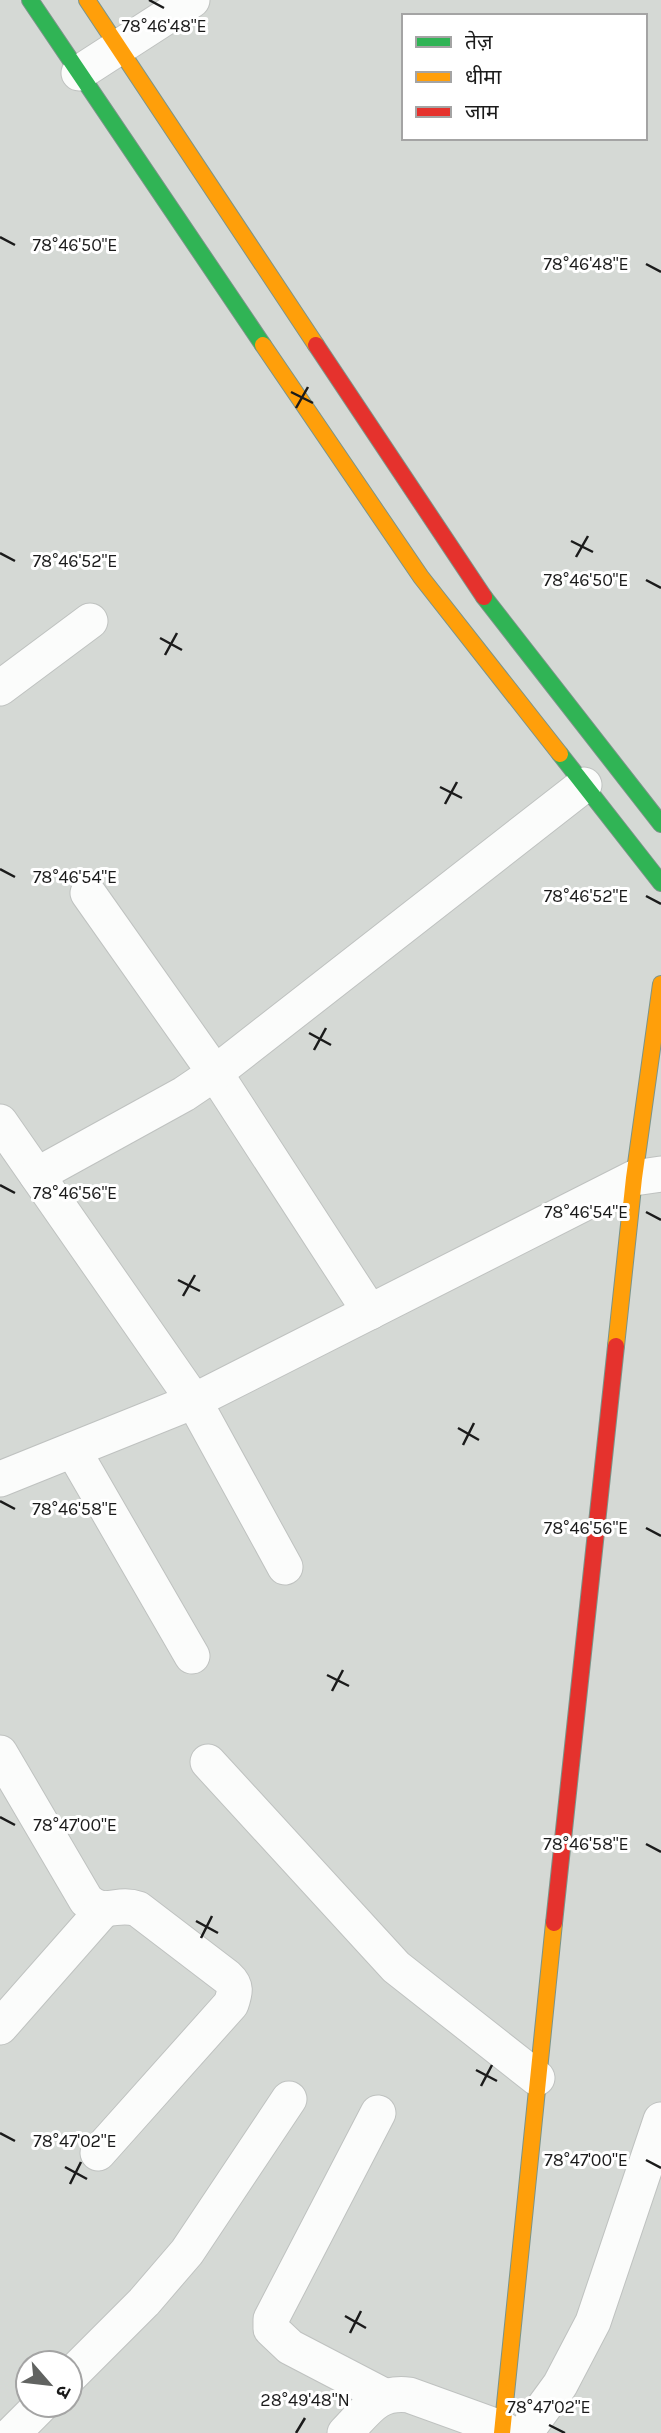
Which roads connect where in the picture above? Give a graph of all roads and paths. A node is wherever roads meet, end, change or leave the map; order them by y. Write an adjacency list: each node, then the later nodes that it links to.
1 (30, 0): 5 (main road)
2 (87, 0): 4 (main road)
3 (192, 0): 4 (street)
4 (119, 49): 5 (street); 9 (main road)
5 (79, 73): 8 (main road)
6 (90, 621): 7 (street)
7 (2, 684)
8 (584, 785): 10 (main road); 13 (street)
9 (661, 824)
10 (661, 883)
11 (88, 893): 13 (street)
12 (661, 984): 16 (main road)
13 (215, 1073): 15 (street); 17 (street)
14 (0, 1122): 15 (street)
15 (37, 1175): 18 (street)
16 (647, 1176): 17 (street); 27 (main road)
17 (370, 1312): 18 (street)
18 (194, 1401): 19 (street); 21 (street)
19 (73, 1450): 20 (street); 22 (street)
20 (0, 1479)
21 (285, 1567)
22 (192, 1656)
23 (0, 1754): 25 (street)
24 (208, 1762): 27 (street)
25 (103, 1910): 26 (street); 31 (street)
26 (0, 2027)
27 (537, 2078): 36 (main road)
28 (289, 2099): 33 (street)
29 (378, 2113): 34 (street)
30 (661, 2120): 32 (street)
31 (97, 2153)
32 (649, 2183): 36 (street)
33 (84, 2362)
34 (384, 2396): 36 (street); 38 (street)
35 (27, 2419): 37 (street)
36 (510, 2432)
37 (13, 2433)
38 (345, 2433)

